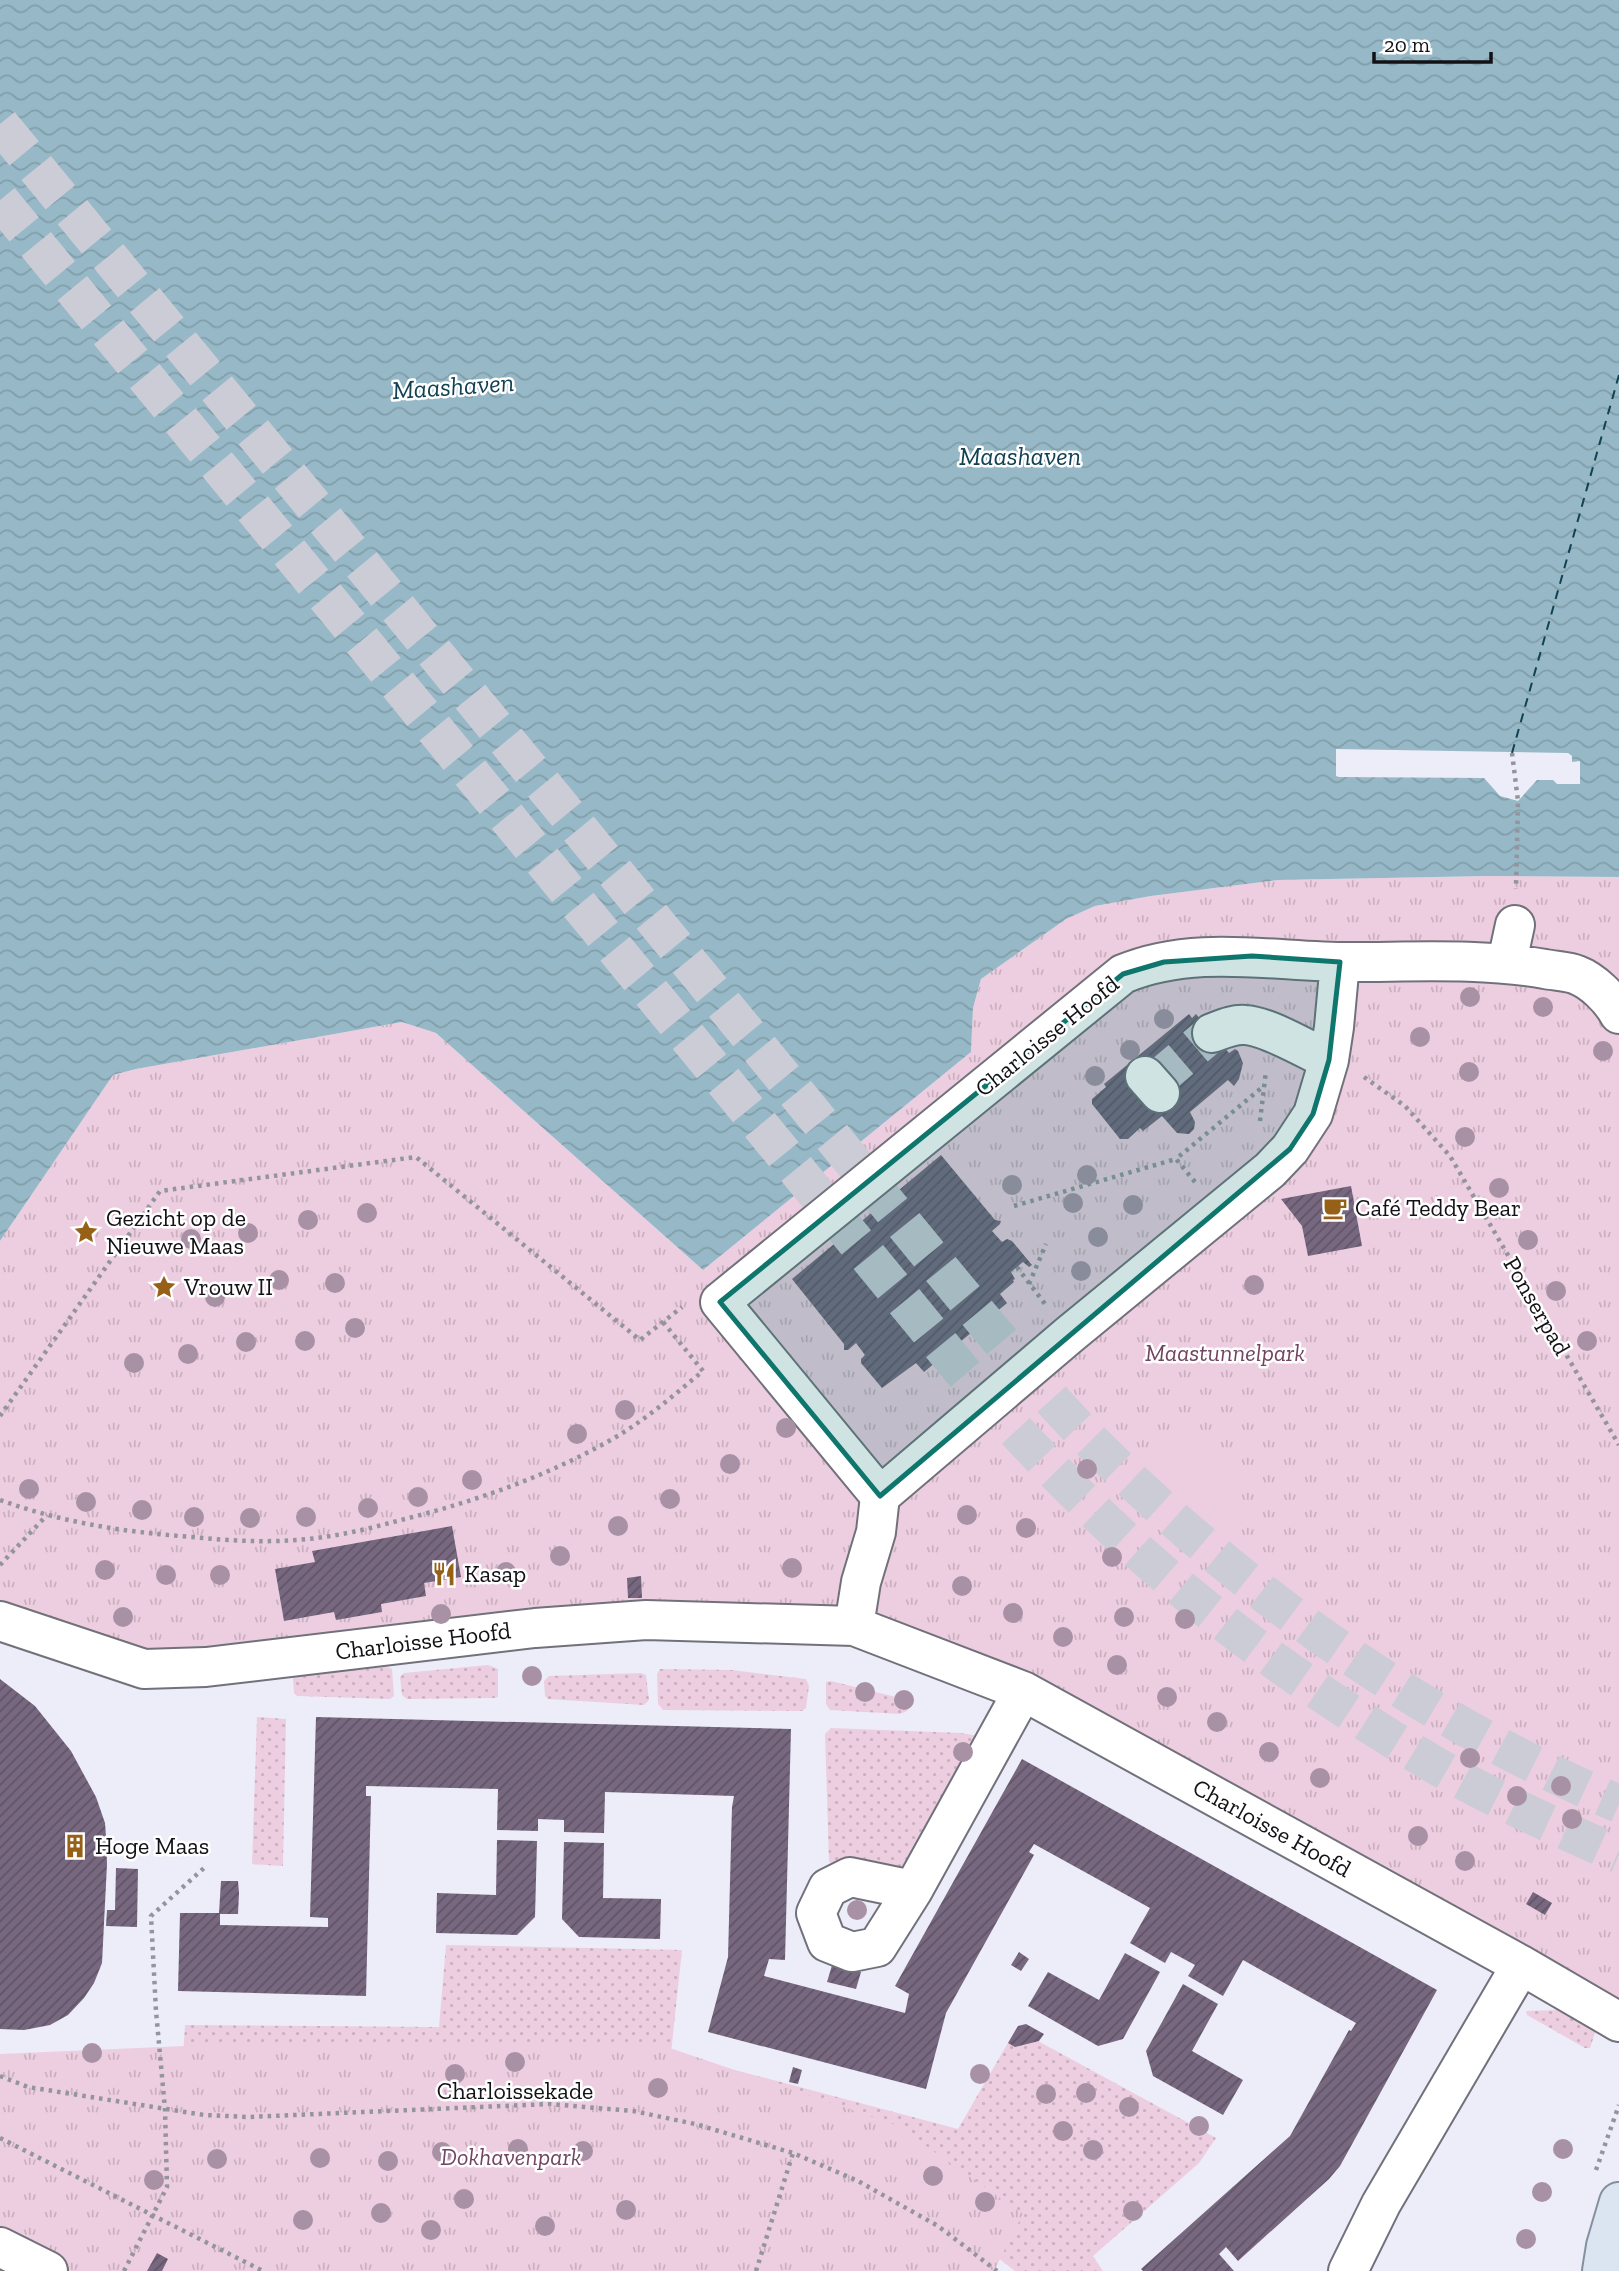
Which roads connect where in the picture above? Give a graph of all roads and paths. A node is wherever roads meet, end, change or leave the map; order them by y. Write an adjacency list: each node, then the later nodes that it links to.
1 (1512, 753): 2 (path)
2 (1515, 925): 4 (street)
3 (1340, 962): 4 (street); 8 (street); 17 (street, Charloisse Hoofd)
4 (1507, 962): 5 (street)
5 (1619, 1014)
6 (1262, 1029): 7 (street); 8 (street); 9 (path)
7 (1212, 1033)
8 (1329, 1060): 13 (street); 21 (path, Ponserpad)
9 (1265, 1084): 10 (path); 11 (path)
10 (1258, 1132)
11 (1176, 1159): 12 (path); 13 (path)
12 (1014, 1206)
13 (1219, 1211): 19 (street)
14 (1046, 1244): 16 (path)
15 (1017, 1267): 16 (path)
16 (1029, 1284): 19 (path)
17 (720, 1302): 18 (path); 22 (street)
18 (663, 1322): 20 (path); 24 (path)
19 (1069, 1335): 22 (street)
20 (0, 1416)
21 (1619, 1445)
22 (880, 1496): 27 (street)
23 (0, 1500): 24 (path)
24 (47, 1515): 25 (path)
25 (0, 1565)
26 (0, 1621): 27 (street, Charloisse Hoofd)
27 (854, 1626): 28 (street, Charloisse Hoofd)
28 (1023, 1691): 30 (street); 31 (street, Charloisse Hoofd)
29 (204, 1868): 34 (path)
30 (913, 1890)
31 (1521, 1965): 32 (street, Charloisse Hoofd); 45 (street)
32 (1619, 2022)
33 (0, 2076): 34 (path, Charloissekade)
34 (165, 2109): 36 (path, Charloissekade); 38 (path)
35 (0, 2138): 38 (path)
36 (793, 2153): 43 (path); 44 (path, Charloissekade)
37 (1619, 2202): 46 (main road)
38 (152, 2215): 41 (path); 42 (path)
39 (0, 2246): 40 (street)
40 (48, 2271)
41 (124, 2271)
42 (262, 2271)
43 (756, 2271)
44 (997, 2271)
45 (1348, 2271)
46 (1602, 2271)

